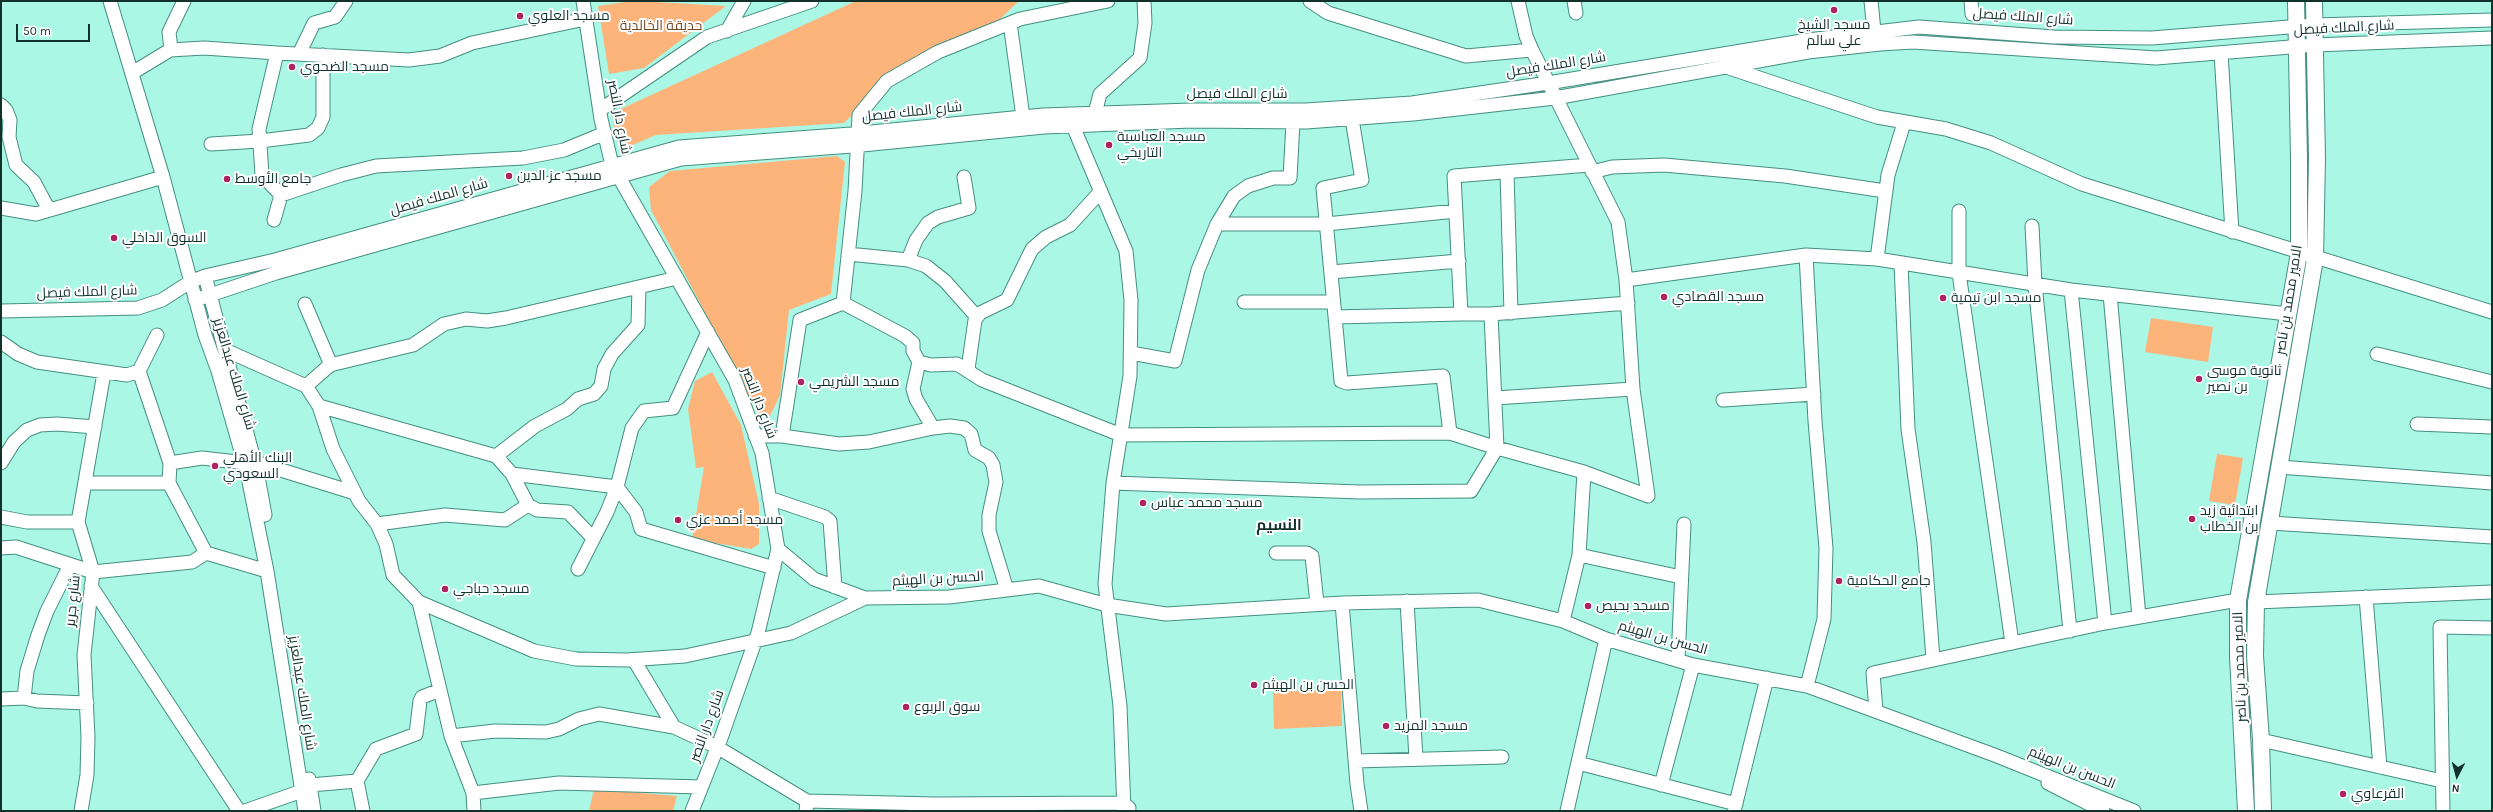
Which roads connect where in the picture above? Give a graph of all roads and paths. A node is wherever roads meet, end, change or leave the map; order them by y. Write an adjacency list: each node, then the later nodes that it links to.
1 (110, 1): 33 (street, شارع الملك عبدالعزيز)
2 (184, 1): 26 (street)
3 (346, 1): 30 (street)
4 (583, 1): 16 (street, شارع دار النصر)
5 (744, 1): 21 (street)
6 (812, 1): 21 (street)
7 (1108, 1): 18 (street)
8 (1144, 1): 38 (street)
9 (1310, 1): 27 (street)
10 (1518, 1): 27 (street)
11 (1871, 1): 22 (street)
12 (1971, 1): 15 (street)
13 (2296, 1): 20 (main road, الامير محمد بن ناصر)
14 (2314, 1): 19 (main road, الامير محمد بن ناصر)
15 (1972, 14)
16 (585, 19): 31 (street); 37 (street, شارع دار النصر)
17 (2492, 20): 19 (street, شارع الملك فيصل)
18 (1010, 23): 39 (street); 45 (street)
19 (2314, 25): 20 (street, شارع الملك فيصل); 24 (main road, الامير محمد بن ناصر)
20 (2296, 26): 22 (street, شارع الملك فيصل); 25 (main road, الامير محمد بن ناصر)
21 (727, 31): 37 (street)
22 (1874, 31): 34 (street, شارع الملك فيصل)
23 (2492, 38): 24 (street, شارع الملك فيصل)
24 (2315, 45): 25 (street, شارع الملك فيصل); 69 (main road, الامير محمد بن ناصر)
25 (2297, 46): 28 (street, شارع الملك فيصل); 65 (main road, الامير محمد بن ناصر)
26 (171, 50): 29 (street); 33 (street)
27 (1532, 50): 34 (street)
28 (2221, 52): 32 (street, شارع الملك فيصل); 64 (street)
29 (277, 53): 30 (street); 46 (street)
30 (299, 54): 31 (street)
31 (323, 55): 46 (street)
32 (1725, 67): 35 (street, شارع الملك فيصل); 42 (street)
33 (132, 73): 51 (street, شارع الملك عبدالعزيز)
34 (1548, 83): 35 (street); 38 (street, شارع الملك فيصل)
35 (1555, 98): 40 (street, شارع الملك فيصل); 48 (street)
36 (1, 105): 57 (street)
37 (600, 110): 44 (street, شارع دار النصر)
38 (1095, 113): 39 (street, شارع الملك فيصل)
39 (1023, 117): 45 (street, شارع الملك فيصل)
40 (1352, 119): 41 (street, شارع الملك فيصل); 62 (street)
41 (1293, 122): 43 (street, شارع الملك فيصل); 61 (street)
42 (1904, 123): 54 (street); 64 (street)
43 (1073, 126): 45 (street, شارع الملك فيصل); 53 (street)
44 (604, 133): 49 (street, شارع دار النصر); 55 (street)
45 (858, 139): 49 (street, شارع الملك فيصل); 66 (street)
46 (260, 141): 47 (street); 55 (street)
47 (211, 144)
48 (1591, 168): 50 (street); 54 (street); 77 (street)
49 (615, 170): 75 (street, شارع الملك فيصل); 76 (street, شارع دار النصر); 83 (street)
50 (1507, 172): 58 (street); 91 (street)
51 (163, 177): 57 (street); 78 (street, شارع الملك عبدالعزيز)
52 (964, 177): 70 (street)
53 (1101, 191): 96 (street); 102 (street)
54 (1885, 191): 68 (street)
55 (281, 195): 60 (street)
56 (1, 208): 57 (street)
57 (49, 210)
58 (1456, 211): 62 (street); 71 (street)
59 (1959, 211): 74 (street)
60 (274, 220)
61 (1217, 224): 62 (street); 102 (street)
62 (1326, 224): 73 (street)
63 (2032, 226): 79 (street)
64 (2232, 232): 65 (street)
65 (2299, 253): 69 (street); 95 (main road, الامير محمد بن ناصر)
66 (848, 254): 70 (street); 87 (street)
67 (1806, 255): 68 (street); 77 (street); 112 (street)
68 (1877, 259): 72 (street)
69 (2316, 259): 92 (street); 129 (main road, الامير محمد بن ناصر)
70 (908, 260): 96 (street)
71 (1458, 261): 73 (street); 93 (street)
72 (1901, 264): 74 (street); 179 (street)
73 (1331, 272): 86 (street)
74 (1959, 273): 79 (street); 178 (street)
75 (206, 276): 78 (street, شارع الملك فيصل); 83 (street, شارع الملك عبدالعزيز)
76 (677, 278): 80 (street); 98 (street, شارع دار النصر)
77 (1626, 280): 88 (street)
78 (190, 282): 84 (street, شارع الملك عبدالعزيز); 90 (street, شارع الملك فيصل)
79 (2035, 284): 81 (street); 175 (street)
80 (639, 287): 105 (street); 125 (street)
81 (2072, 290): 82 (street); 173 (street)
82 (2110, 294): 95 (street); 171 (street)
83 (212, 296): 84 (street); 101 (street, شارع الملك عبدالعزيز)
84 (195, 300): 128 (street, شارع الملك عبدالعزيز)
85 (1244, 302): 86 (street)
86 (1333, 302): 97 (street)
87 (843, 303): 104 (street); 123 (street)
88 (1628, 303): 91 (street); 111 (street)
89 (305, 304): 105 (street)
90 (1, 311)
91 (1511, 312): 94 (street)
92 (2492, 312)
93 (1461, 314): 94 (street); 97 (street)
94 (1491, 314): 113 (street)
95 (2288, 314): 164 (main road, الامير محمد بن ناصر)
96 (977, 317): 106 (street)
97 (1334, 317): 120 (street)
98 (708, 332): 122 (street, شارع دار النصر); 136 (street)
99 (157, 335): 107 (street)
100 (1, 342): 108 (street)
101 (225, 350): 110 (street); 128 (street, شارع الملك عبدالعزيز)
102 (1130, 353): 121 (street)
103 (2377, 354): 109 (street)
104 (919, 362): 106 (street); 119 (street)
105 (331, 365): 110 (street)
106 (968, 369): 121 (street)
107 (139, 371): 108 (street); 127 (street)
108 (104, 373): 117 (street, شارع جرير)
109 (2492, 382)
110 (306, 386): 115 (street)
111 (1632, 389): 113 (street); 130 (street)
112 (1814, 394): 114 (street); 184 (street)
113 (1495, 398): 124 (street)
114 (1723, 400)
115 (319, 406): 125 (street); 137 (street)
116 (2417, 424): 118 (street)
117 (95, 427): 126 (street); 133 (street, شارع جرير)
118 (2492, 427)
119 (933, 428): 123 (street); 160 (street)
120 (1450, 433): 121 (street); 124 (street)
121 (1121, 435): 135 (street)
122 (755, 436): 123 (street); 138 (street, شارع دار النصر)
123 (782, 436)
124 (1497, 448): 130 (street); 135 (street)
125 (496, 456): 131 (street)
126 (1, 463)
127 (170, 463): 128 (street); 134 (street)
128 (250, 463): 137 (street); 155 (street, شارع الملك عبدالعزيز); 204 (street, شارع الملك عبدالعزيز)
129 (2279, 467): 132 (street); 142 (main road, الامير محمد بن ناصر)
130 (1584, 472): 151 (street)
131 (512, 474): 136 (street); 139 (street)
132 (2492, 482)
133 (85, 483): 134 (street); 141 (street, شارع جرير)
134 (169, 483): 149 (street)
135 (1113, 483): 170 (street)
136 (617, 487): 146 (street); 153 (street)
137 (355, 493): 143 (street)
138 (770, 498): 148 (street, شارع دار النصر); 159 (street)
139 (528, 505): 143 (street); 146 (street)
140 (1, 517): 141 (street)
141 (78, 522): 156 (street, شارع جرير)
142 (2270, 523): 145 (street); 167 (main road, الامير محمد بن ناصر)
143 (377, 524): 166 (street)
144 (1684, 524): 157 (street)
145 (2492, 537)
146 (593, 538): 154 (street)
147 (1, 548): 152 (street)
148 (778, 549): 153 (street, شارع دار النصر); 159 (street, الحسن بن الهيثم)
149 (206, 553): 155 (street); 156 (street)
150 (1276, 553): 169 (street)
151 (1579, 555): 157 (street); 172 (street)
152 (70, 565): 156 (street); 186 (street)
153 (774, 568): 177 (street, شارع دار النصر)
154 (578, 569)
155 (267, 571): 204 (street, شارع الملك عبدالعزيز)
156 (93, 572): 158 (street, شارع جرير)
157 (1681, 577): 181 (street)
158 (90, 586): 188 (street, شارع جرير); 211 (street)
159 (835, 587): 163 (street, الحسن بن الهيثم)
160 (1007, 590): 163 (street, الحسن بن الهيثم); 170 (street, الحسن بن الهيثم)
161 (2492, 592): 162 (street)
162 (2366, 597): 167 (street); 199 (street)
163 (864, 598): 177 (street)
164 (2238, 600): 171 (street); 222 (main road, الامير محمد بن ناصر)
165 (1407, 601): 168 (street, الحسن بن الهيثم); 172 (street, الحسن بن الهيثم); 196 (street)
166 (419, 602): 180 (street); 185 (street)
167 (2256, 602): 192 (main road, الامير محمد بن ناصر)
168 (1342, 603): 169 (street, الحسن بن الهيثم); 197 (street)
169 (1317, 604): 170 (street, الحسن بن الهيثم)
170 (1107, 605): 209 (street)
171 (2139, 617): 173 (street)
172 (1563, 621): 176 (street, الحسن بن الهيثم)
173 (2105, 623): 175 (street)
174 (2492, 628): 201 (street)
175 (2070, 631): 178 (street)
176 (1606, 639): 181 (street, الحسن بن الهيثم); 198 (street)
177 (755, 641): 180 (street); 193 (street, شارع دار النصر)
178 (2012, 643): 179 (street)
179 (1933, 659): 189 (street)
180 (634, 660): 190 (street)
181 (1678, 660): 182 (street, الحسن بن الهيثم)
182 (1693, 665): 183 (street, الحسن بن الهيثم); 202 (street)
183 (1766, 678): 184 (street, الحسن بن الهيثم); 207 (street)
184 (1807, 686): 189 (street, الحسن بن الهيثم)
185 (440, 690): 191 (street); 200 (street)
186 (24, 698): 187 (street); 188 (street)
187 (1, 699)
188 (87, 703): 210 (street, شارع جرير)
189 (1876, 711): 194 (street, الحسن بن الهيثم)
190 (674, 727): 191 (street); 193 (street)
191 (451, 736): 205 (street)
192 (2261, 740): 199 (street); 223 (main road, الامير محمد بن ناصر)
193 (717, 747): 203 (street, شارع دار النصر); 206 (street)
194 (1997, 756): 220 (street, الحسن بن الهيثم); 221 (street, الحسن بن الهيثم)
195 (1502, 757): 196 (street)
196 (1416, 759): 197 (street)
197 (1355, 761): 218 (street)
198 (1578, 763): 202 (street); 219 (street)
199 (2380, 767): 201 (street)
200 (357, 781): 204 (street); 215 (street)
201 (2442, 781): 224 (street)
202 (1662, 784): 207 (street)
203 (701, 787): 205 (street); 217 (street, شارع دار النصر)
204 (306, 788): 212 (street); 213 (street, شارع الملك عبدالعزيز); 214 (street, شارع الملك عبدالعزيز)
205 (473, 793): 216 (street)
206 (807, 806): 208 (street)
207 (1735, 807)
208 (934, 808): 209 (street)
209 (1126, 808)
210 (82, 811)
211 (239, 811)
212 (245, 811)
213 (305, 811)
214 (314, 811)
215 (363, 811)
216 (474, 811)
217 (692, 811)
218 (1361, 811)
219 (1567, 811)
220 (2103, 811)
221 (2134, 811)
222 (2246, 811)
223 (2263, 811)
224 (2443, 811)

